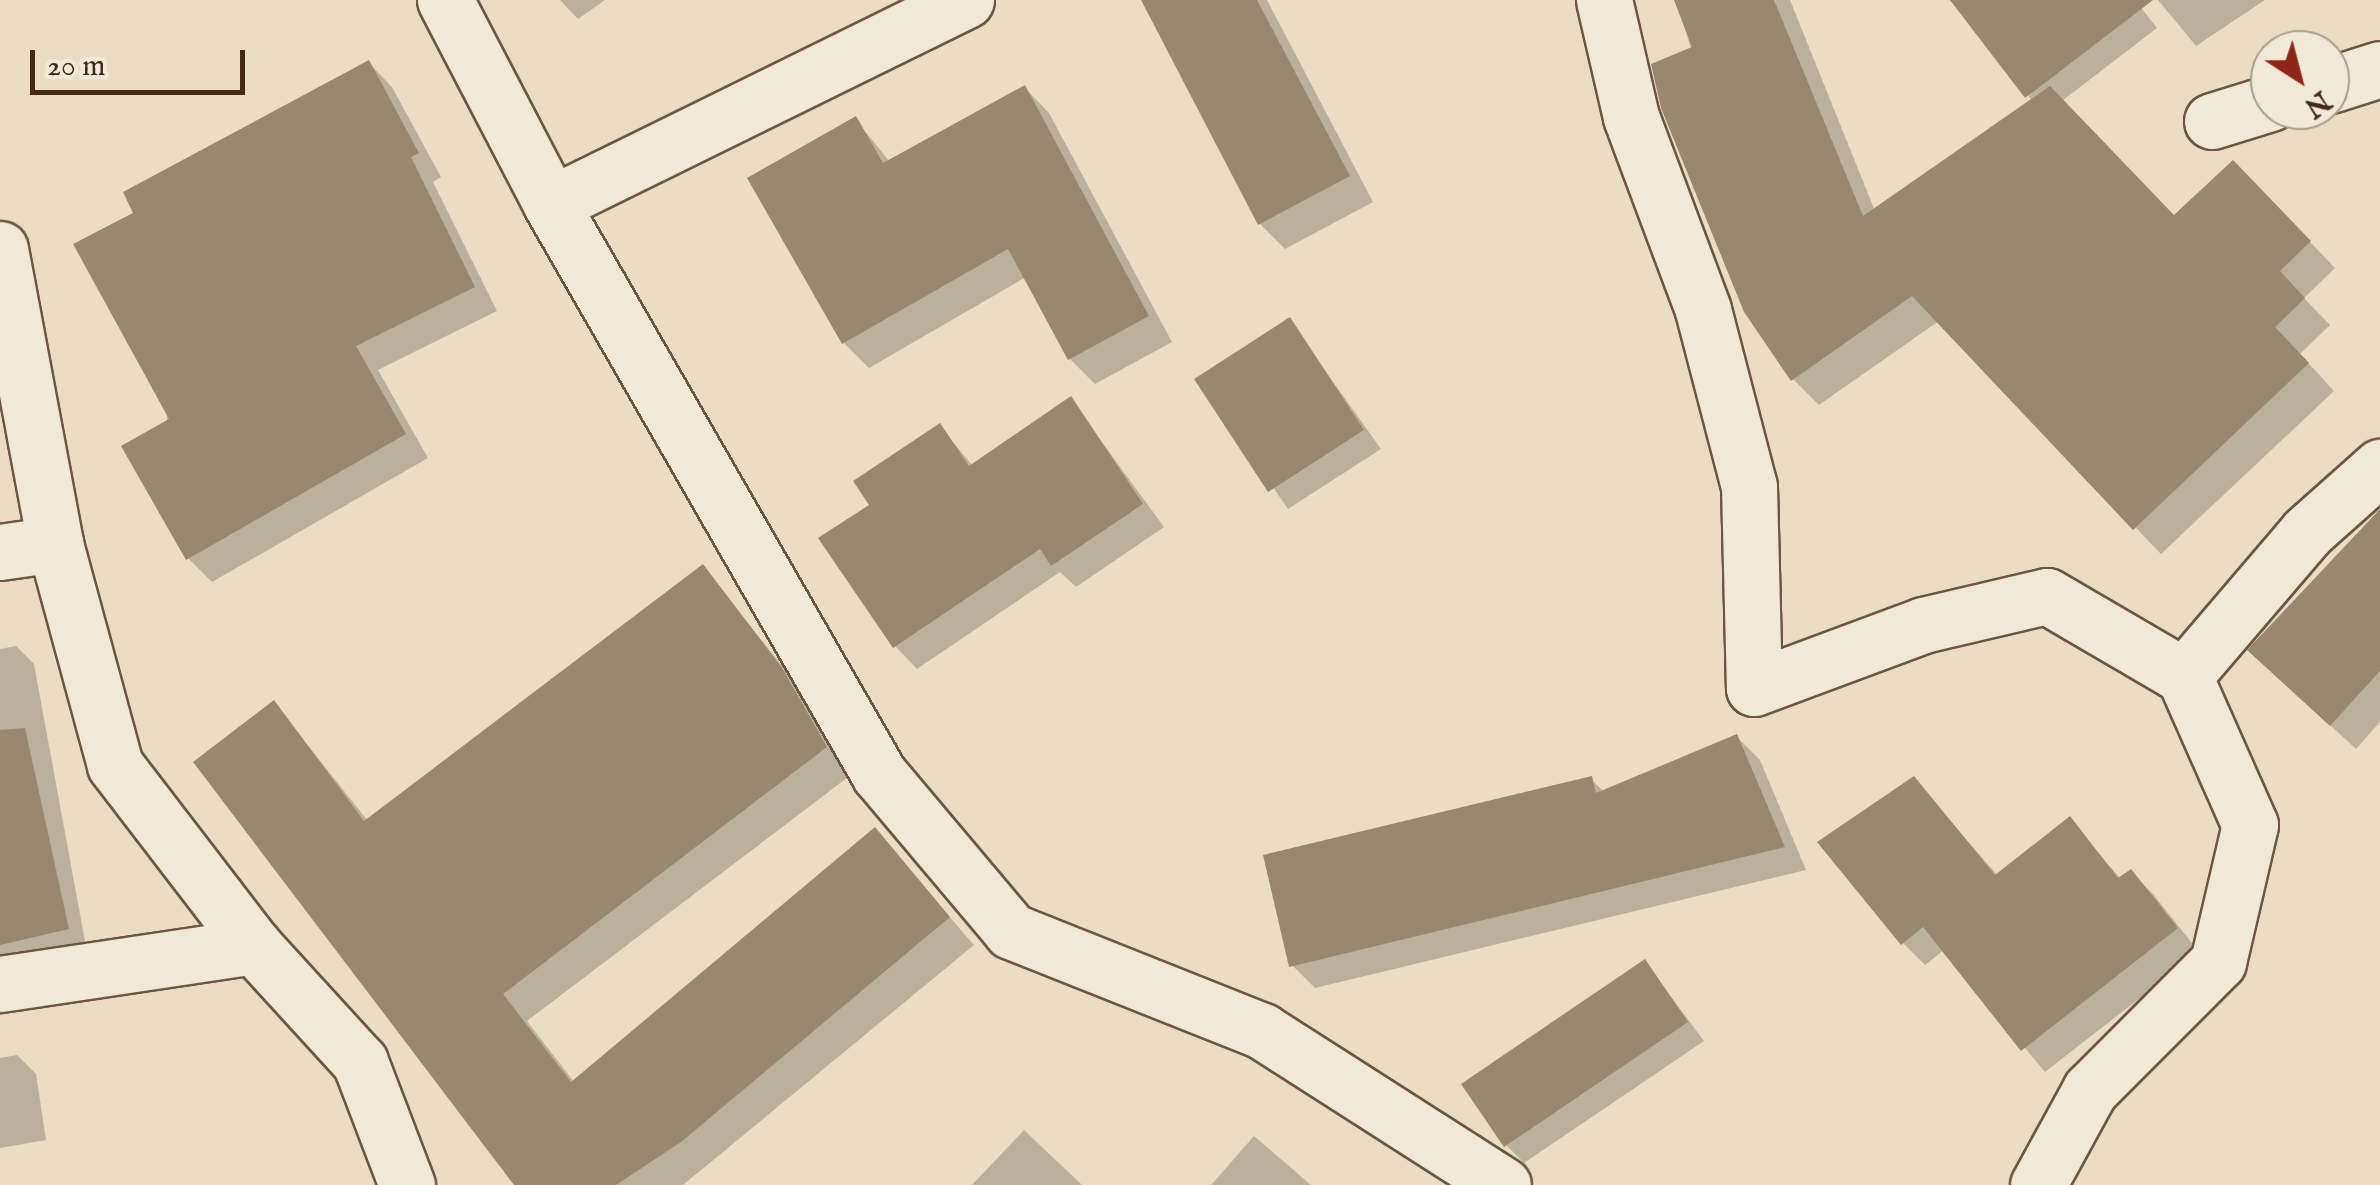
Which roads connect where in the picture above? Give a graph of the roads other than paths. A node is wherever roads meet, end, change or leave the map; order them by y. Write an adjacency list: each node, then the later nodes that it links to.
1 (445, 0): 8 (street)
2 (966, 0): 8 (street)
3 (1604, 0): 13 (street)
4 (2380, 69): 5 (street)
5 (2350, 78)
6 (2250, 110): 7 (street)
7 (2212, 122)
8 (551, 204): 17 (street)
9 (0, 249): 11 (street)
10 (2380, 467): 13 (street)
11 (55, 544): 12 (street); 14 (street)
12 (0, 552)
13 (2184, 676): 18 (street)
14 (254, 946): 15 (street); 16 (street)
15 (0, 984)
16 (407, 1185)
17 (1503, 1185)
18 (2038, 1185)

